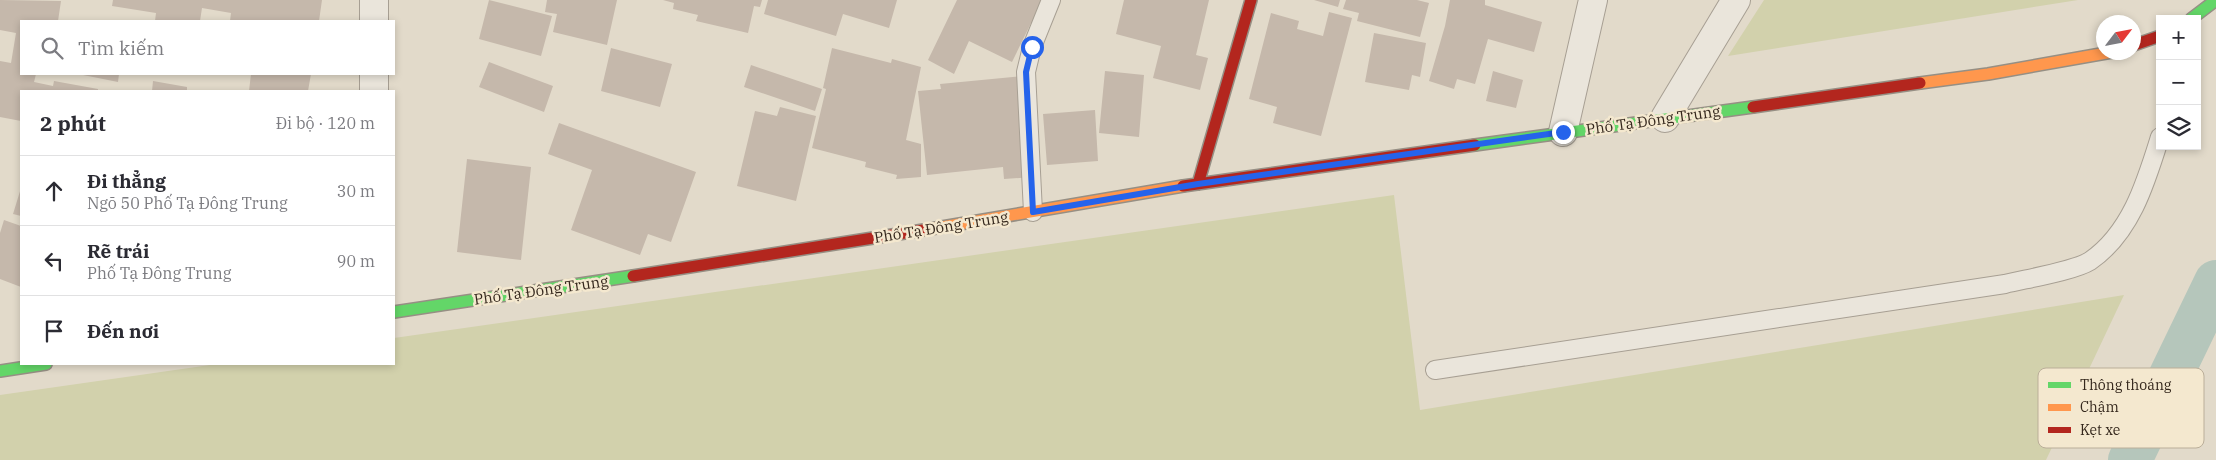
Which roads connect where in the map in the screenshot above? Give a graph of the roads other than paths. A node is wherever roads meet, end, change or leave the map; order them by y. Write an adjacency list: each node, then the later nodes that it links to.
1 (374, 0): 8 (street)
2 (1051, 0): 18 (lane)
3 (1250, 0): 17 (street)
4 (1593, 0): 15 (street)
5 (1736, 0): 14 (street)
6 (2216, 0): 7 (street)
7 (2196, 15)
8 (374, 20)
9 (2156, 37): 10 (street)
10 (2141, 43)
11 (2096, 55): 14 (street, Phố Tạ Đông Trung)
12 (374, 75): 13 (street)
13 (374, 90)
14 (1665, 118): 15 (street, Phố Tạ Đông Trung)
15 (1563, 132): 17 (street, Phố Tạ Đông Trung)
16 (2156, 150): 21 (lane)
17 (1198, 184): 18 (street, Phố Tạ Đông Trung)
18 (1033, 212): 19 (street, Phố Tạ Đông Trung)
19 (395, 312)
20 (39, 365): 22 (street)
21 (1435, 370)
22 (0, 371)

